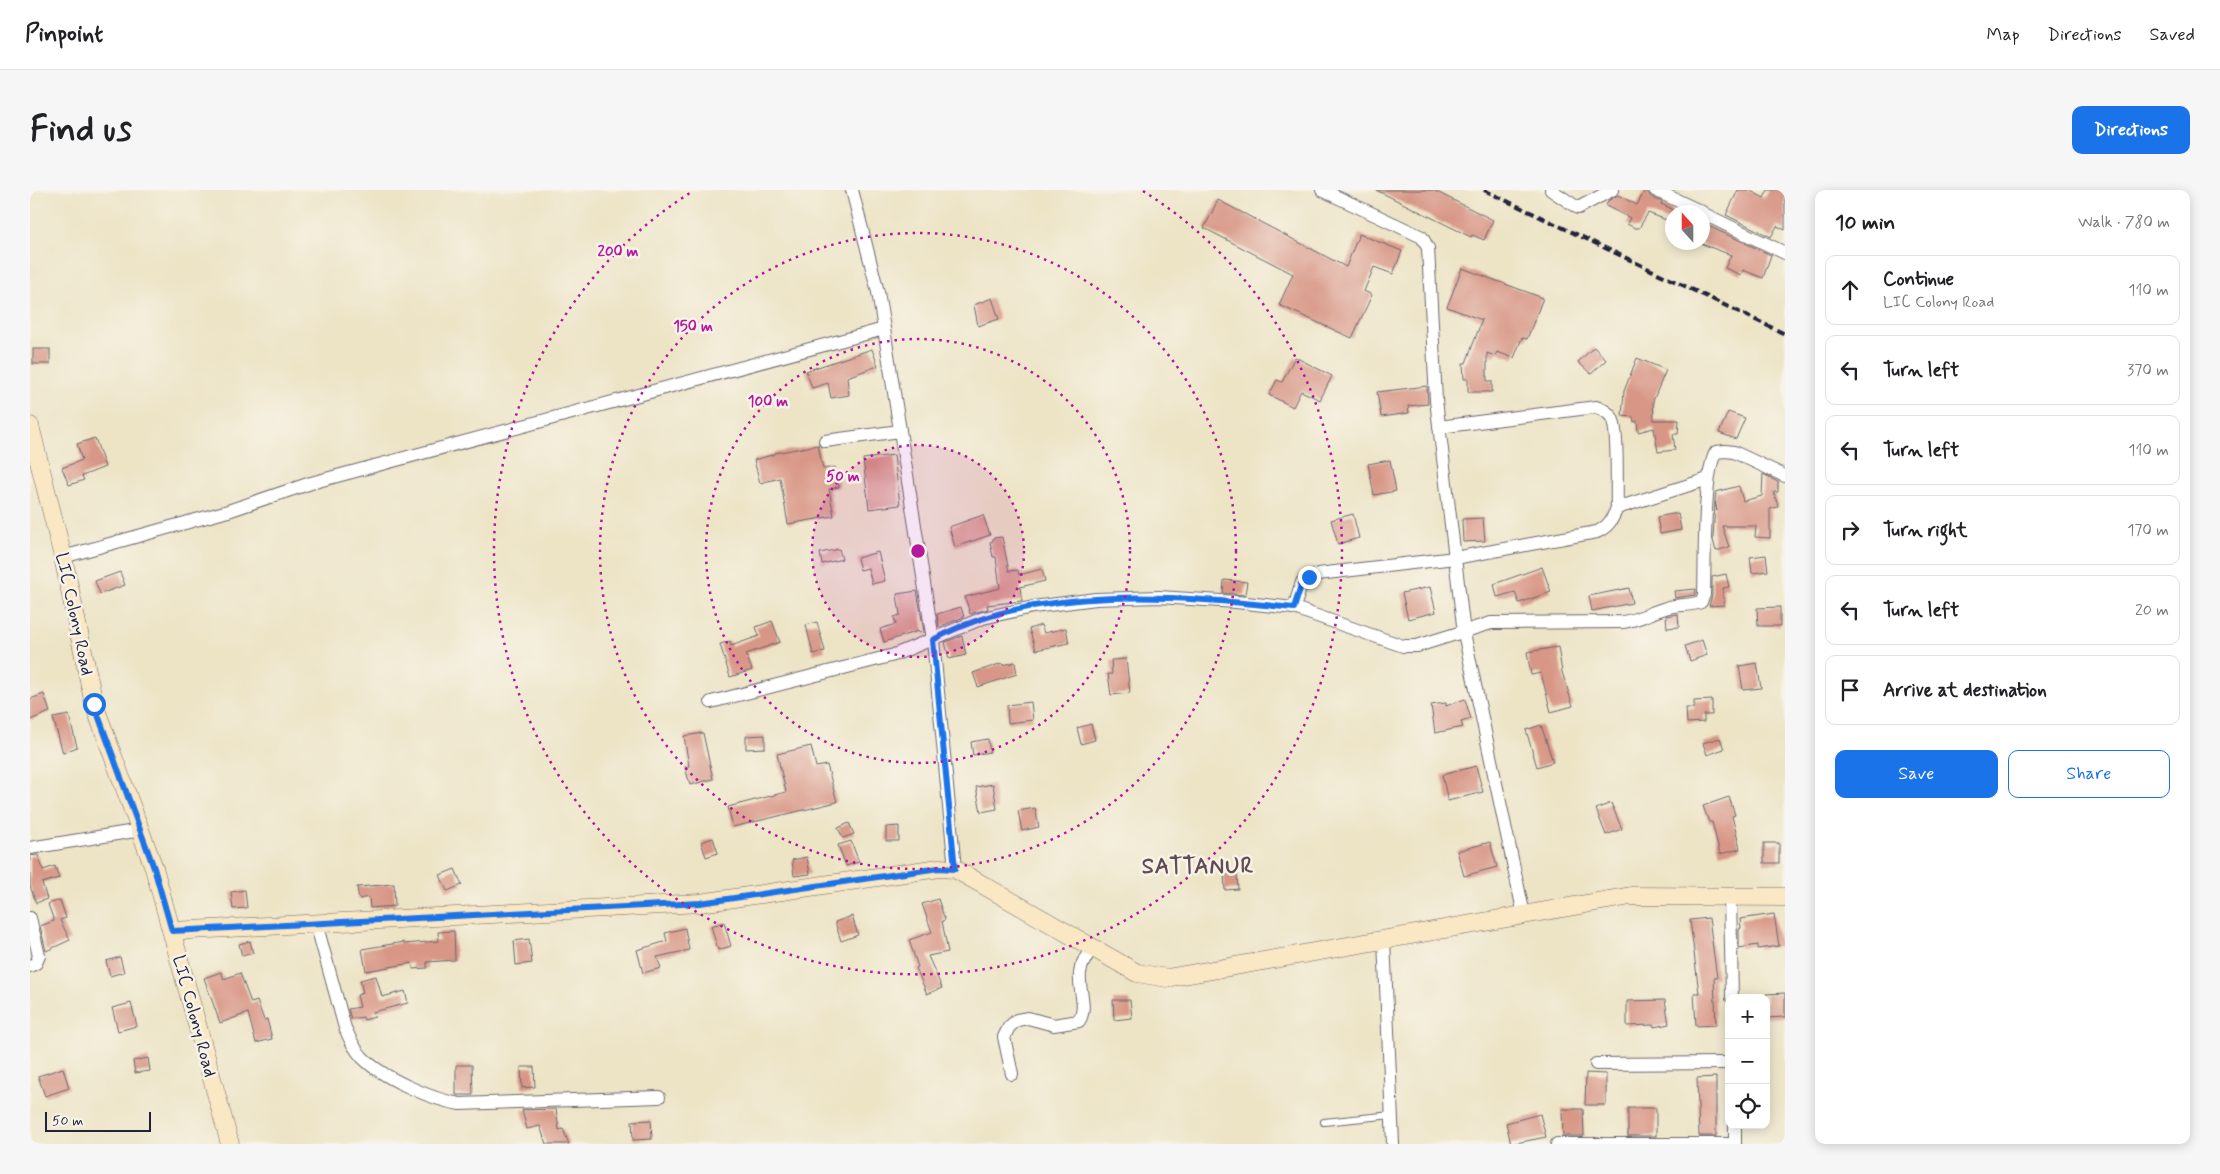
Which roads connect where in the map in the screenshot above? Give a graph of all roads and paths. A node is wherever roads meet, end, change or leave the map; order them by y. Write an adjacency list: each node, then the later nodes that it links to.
1 (852, 190): 9 (street)
2 (1322, 190): 11 (street)
3 (1551, 190): 4 (street)
4 (1612, 190)
5 (1655, 190): 6 (street)
6 (1686, 205)
7 (1710, 217): 8 (street)
8 (1785, 253)
9 (884, 329): 12 (street); 17 (street)
10 (30, 426): 17 (street, LIC Colony Road)
11 (1439, 427): 16 (street); 18 (street)
12 (900, 431): 13 (street); 21 (street)
13 (825, 441)
14 (1785, 476): 15 (street)
15 (1708, 479): 16 (street); 20 (street)
16 (1616, 508): 18 (street)
17 (63, 557): 23 (street, LIC Colony Road)
18 (1455, 558): 19 (street); 20 (street)
19 (1294, 608): 20 (street); 21 (street)
20 (1464, 633): 28 (street)
21 (933, 640): 22 (street); 25 (street)
22 (711, 702)
23 (140, 830): 24 (street); 31 (street, LIC Colony Road)
24 (30, 848)
25 (955, 869): 30 (street); 33 (street)
26 (1730, 896): 27 (street); 28 (street); 35 (street)
27 (1785, 897)
28 (1524, 915): 32 (street)
29 (30, 921): 34 (street)
30 (316, 923): 31 (street); 39 (street)
31 (172, 931): 43 (street, LIC Colony Road)
32 (1384, 940): 33 (street); 40 (street)
33 (1092, 948): 38 (street)
34 (30, 966)
35 (1732, 994)
36 (1725, 1063): 37 (street)
37 (1596, 1064)
38 (1012, 1074)
39 (659, 1097)
40 (1392, 1115): 41 (lane); 44 (street)
41 (1324, 1122)
42 (1735, 1129): 45 (street)
43 (230, 1144)
44 (1393, 1144)
45 (1557, 1144)

